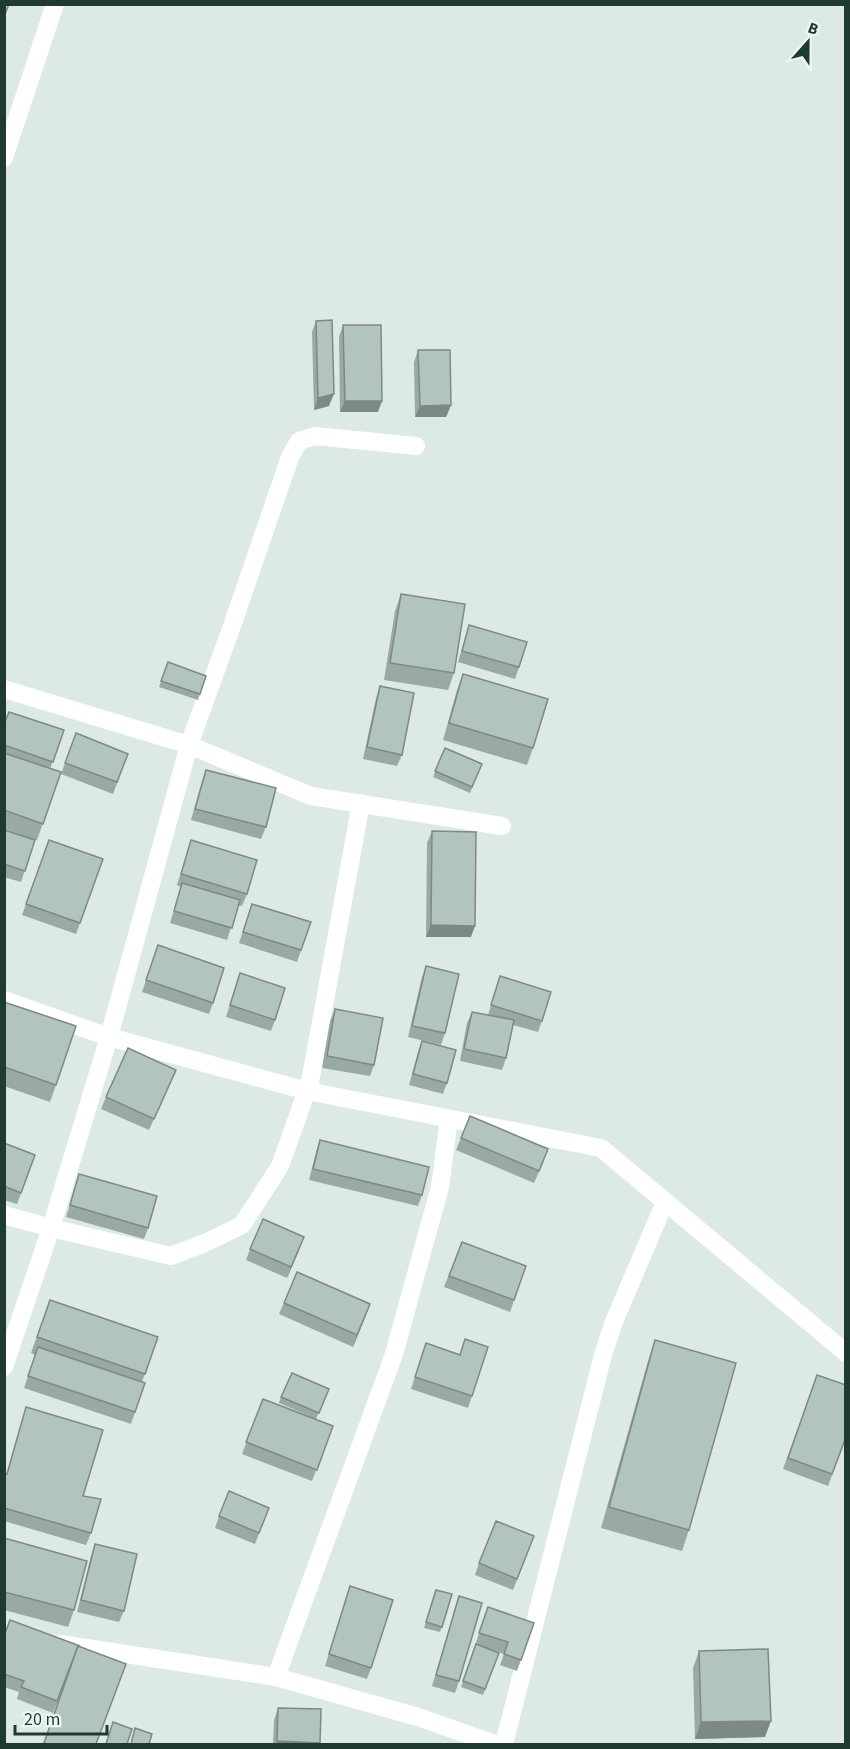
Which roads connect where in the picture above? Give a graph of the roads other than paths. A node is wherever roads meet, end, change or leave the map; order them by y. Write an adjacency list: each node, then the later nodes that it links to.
1 (55, 4): 2 (street)
2 (4, 158)
3 (416, 446): 5 (street)
4 (4, 688): 5 (street)
5 (189, 745): 6 (street); 9 (street)
6 (361, 804): 7 (street); 10 (street)
7 (502, 826)
8 (4, 1000): 9 (street)
9 (109, 1037): 10 (street); 14 (street)
10 (307, 1091): 11 (street); 14 (street)
11 (449, 1119): 12 (street); 18 (street)
12 (665, 1202): 15 (street); 20 (street)
13 (4, 1215): 14 (street)
14 (51, 1228): 16 (street)
15 (846, 1353)
16 (4, 1367)
17 (38, 1637): 18 (street)
18 (276, 1677): 19 (street)
19 (495, 1744)
20 (504, 1744)

